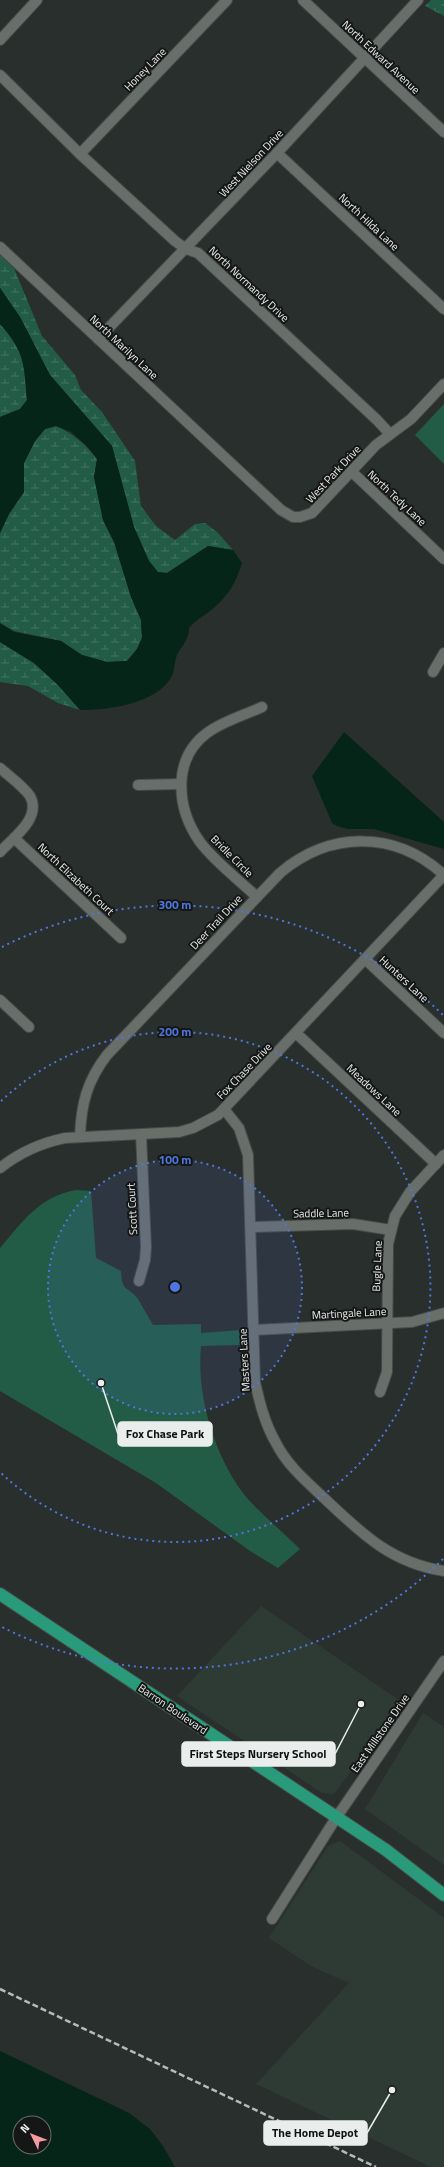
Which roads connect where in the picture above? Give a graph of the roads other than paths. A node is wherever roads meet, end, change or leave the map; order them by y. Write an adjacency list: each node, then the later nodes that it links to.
1 (38, 0): 5 (street)
2 (227, 0): 10 (street, Honey Lane)
3 (303, 0): 6 (street, North Edward Avenue)
4 (418, 0): 6 (street, West Nielson Drive)
5 (0, 40)
6 (364, 57): 8 (street, North Edward Avenue); 9 (street, West Nielson Drive)
7 (0, 75): 10 (street, North Normandy Drive)
8 (444, 132)
9 (277, 153): 12 (street, West Nielson Drive); 13 (street, North Hilda Lane)
10 (80, 154): 12 (street, North Normandy Drive)
11 (0, 247): 14 (street, North Marilyn Lane)
12 (186, 249): 14 (street, West Nielson Drive); 16 (street, North Normandy Drive)
13 (444, 309)
14 (98, 339): 17 (street, North Marilyn Lane)
15 (444, 384): 16 (street, West Park Drive)
16 (390, 434): 18 (street, West Park Drive)
17 (233, 465): 18 (street, West Park Drive)
18 (351, 471): 19 (street, North Tedy Lane)
19 (444, 559)
20 (444, 653): 21 (street)
21 (433, 672)
22 (262, 707): 24 (street, Bridle Circle)
23 (0, 768): 26 (street)
24 (181, 784): 25 (street); 29 (street, Bridle Circle)
25 (138, 785)
26 (14, 838): 27 (street); 30 (street, North Elizabeth Court)
27 (0, 852)
28 (444, 875): 29 (street, Deer Trail Drive); 31 (street, Fox Chase Drive)
29 (257, 897): 38 (street, Deer Trail Drive)
30 (121, 938)
31 (365, 959): 34 (street, Fox Chase Drive); 35 (street, Hunters Lane)
32 (0, 1000): 33 (street)
33 (29, 1027)
34 (296, 1033): 36 (street, Fox Chase Drive); 40 (street, Meadows Lane)
35 (444, 1033)
36 (224, 1110): 37 (street, Fox Chase Drive); 42 (street, Masters Lane)
37 (141, 1134): 38 (street, Fox Chase Drive); 44 (street, Scott Court)
38 (80, 1137): 41 (street, Fox Chase Drive)
39 (444, 1155): 40 (street, Bugle Lane)
40 (436, 1164): 43 (street, Bugle Lane)
41 (0, 1168)
42 (250, 1227): 43 (street, Saddle Lane); 47 (street, Masters Lane)
43 (391, 1230): 46 (street, Bugle Lane)
44 (138, 1281)
45 (444, 1313): 46 (street, Martingale Lane)
46 (388, 1323): 47 (street, Martingale Lane); 48 (street, Bugle Lane)
47 (254, 1330): 49 (street, Masters Lane)
48 (380, 1392)
49 (444, 1571)
50 (0, 1594): 52 (main road, Barron Boulevard)
51 (444, 1661): 52 (street, East Millstone Drive)
52 (336, 1818): 53 (main road, Barron Boulevard); 54 (street, East Millstone Drive)
53 (444, 1895)
54 (272, 1919)

